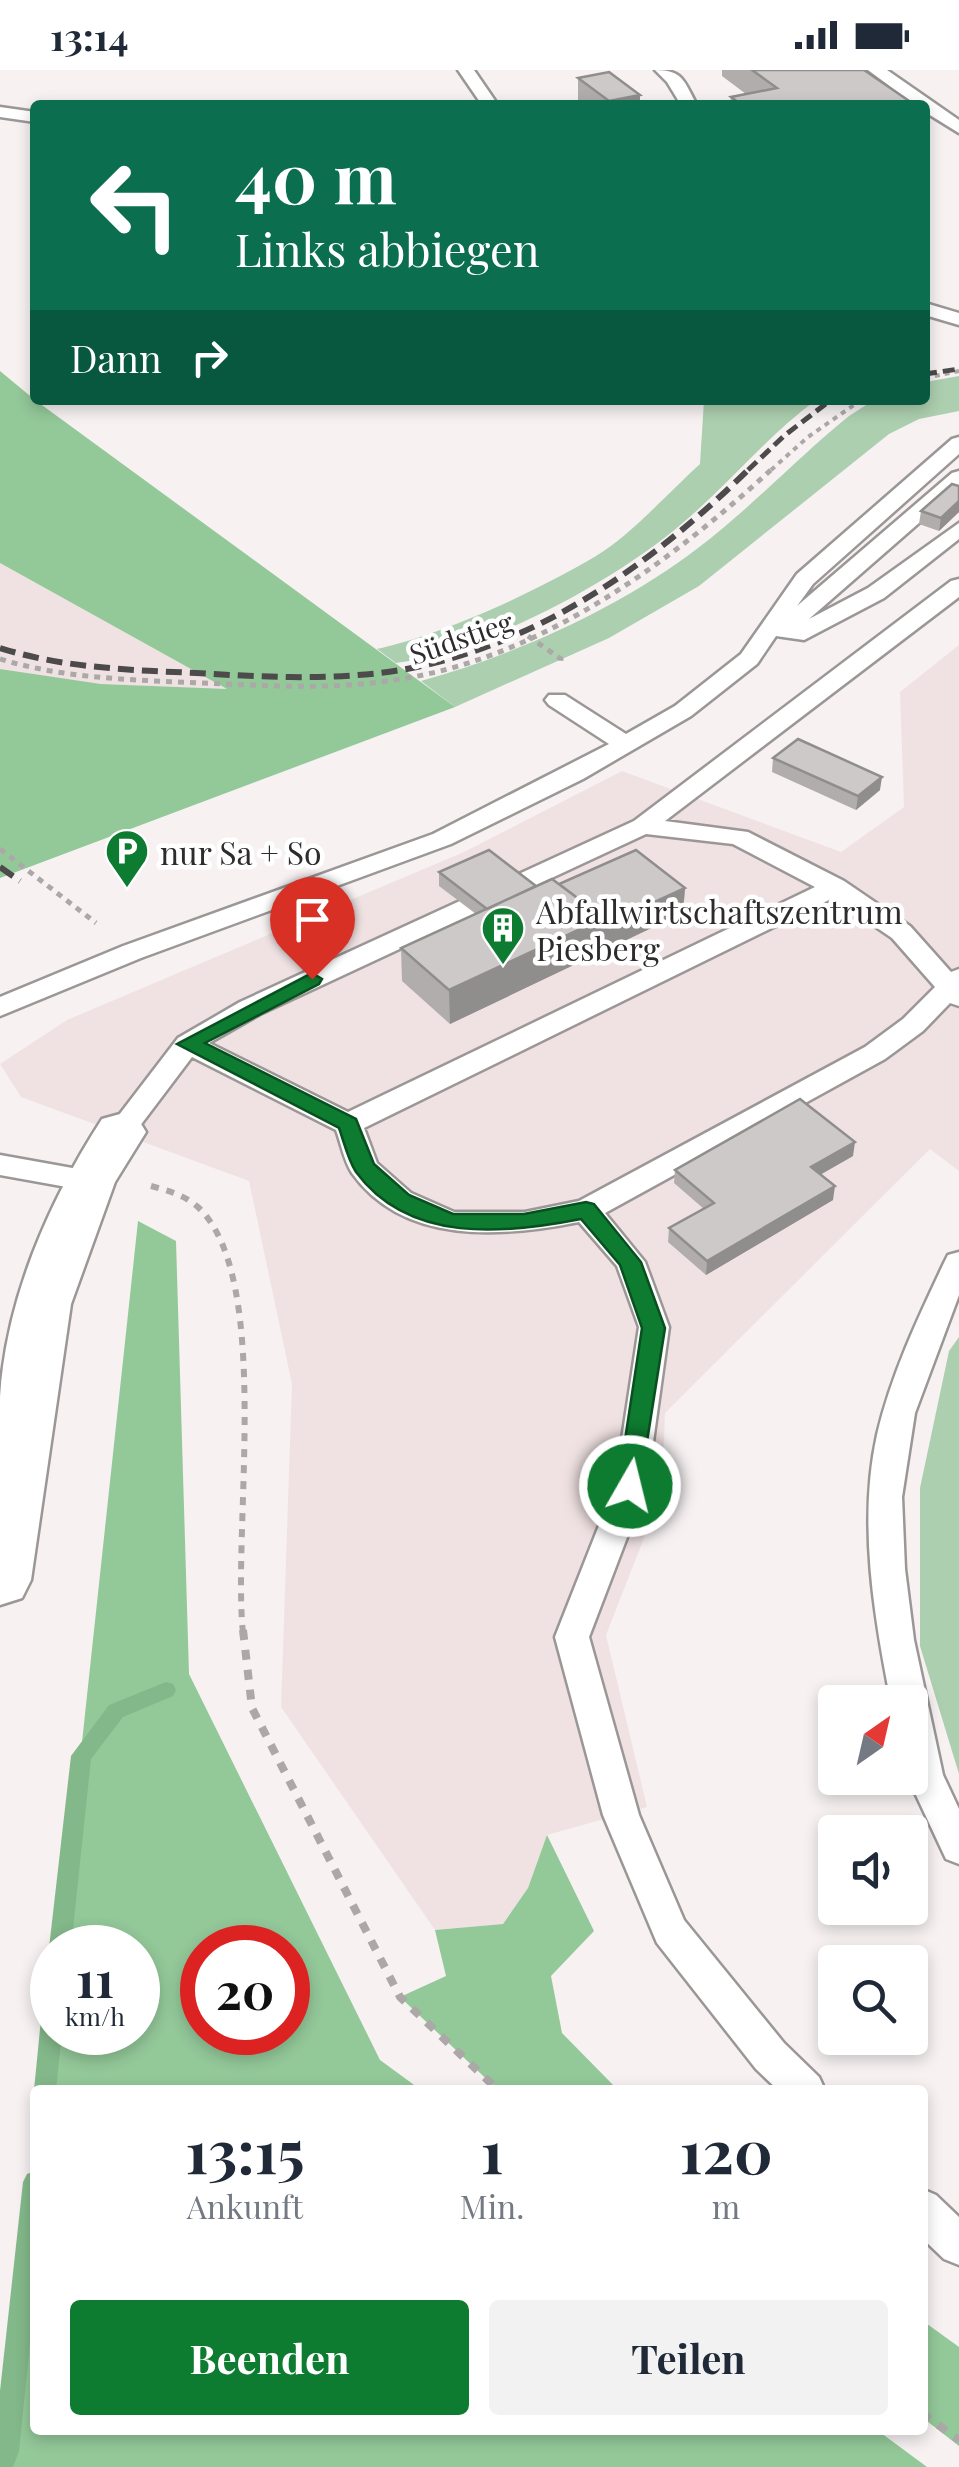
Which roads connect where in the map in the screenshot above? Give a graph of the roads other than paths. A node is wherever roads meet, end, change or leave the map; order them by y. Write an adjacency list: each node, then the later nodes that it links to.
1 (466, 70): 4 (lane)
2 (876, 70): 6 (lane)
3 (670, 73): 5 (lane)
4 (487, 100)
5 (687, 100)
6 (919, 100)
7 (930, 108): 10 (lane)
8 (0, 112): 9 (lane)
9 (30, 116)
10 (959, 128)
11 (930, 310): 12 (lane)
12 (959, 319)
13 (959, 444): 17 (lane)
14 (959, 477): 17 (lane)
15 (959, 529): 17 (lane)
16 (959, 586): 20 (lane)
17 (750, 660): 19 (lane)
18 (557, 700): 19 (lane)
19 (626, 744): 23 (lane)
20 (643, 826): 21 (lane); 24 (lane)
21 (835, 887): 22 (lane); 25 (lane)
22 (956, 987): 29 (lane)
23 (0, 1008)
24 (188, 1044): 25 (lane); 26 (lane)
25 (348, 1124): 29 (lane)
26 (120, 1132): 28 (street)
27 (0, 1165): 28 (lane)
28 (89, 1181): 31 (street)
29 (586, 1210): 35 (lane)
30 (959, 1263): 32 (lane)
31 (0, 1580)
32 (904, 1685)
33 (928, 1781): 34 (lane)
34 (959, 1848)
35 (799, 2085)
36 (928, 2215): 37 (lane)
37 (959, 2246)

